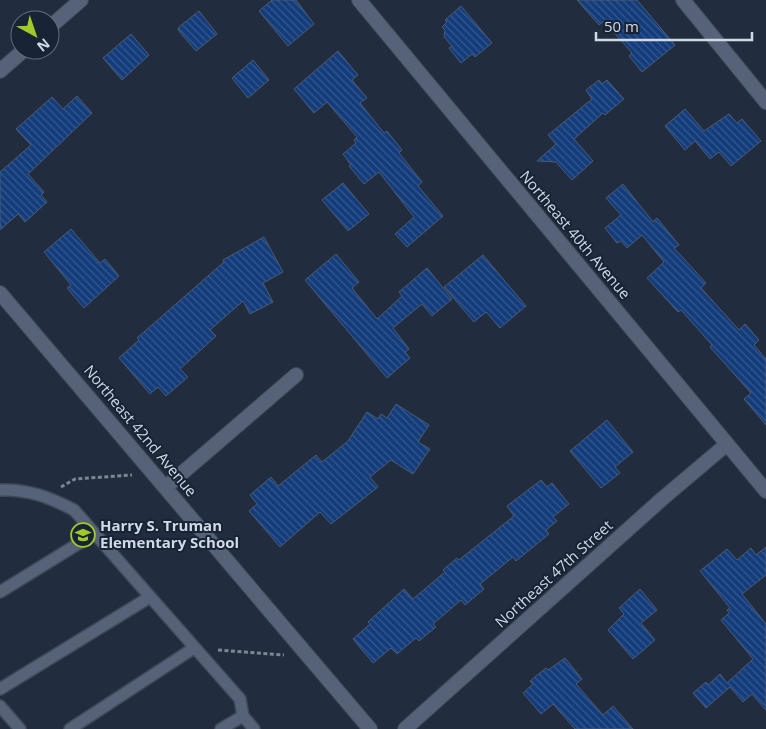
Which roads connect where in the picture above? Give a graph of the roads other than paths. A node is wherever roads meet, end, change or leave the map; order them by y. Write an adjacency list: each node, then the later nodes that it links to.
1 (81, 0): 4 (street)
2 (359, 0): 10 (street, Northeast 40th Avenue)
3 (683, 0): 7 (street)
4 (60, 18)
5 (13, 60): 6 (street)
6 (0, 71)
7 (766, 102)
8 (0, 293): 11 (street, Northeast 42nd Avenue)
9 (296, 375): 11 (street)
10 (727, 444): 13 (street, Northeast 40th Avenue); 26 (street, Northeast 47th Street)
11 (166, 487): 25 (street, Northeast 42nd Avenue)
12 (0, 490): 14 (lane)
13 (766, 491)
14 (94, 534): 15 (lane); 16 (lane)
15 (0, 592)
16 (150, 597): 17 (lane); 18 (lane)
17 (194, 648): 20 (lane); 22 (lane)
18 (0, 689)
19 (0, 706): 21 (lane)
20 (243, 716): 23 (lane); 24 (lane)
21 (20, 729)
22 (70, 729)
23 (221, 729)
24 (254, 729)
25 (370, 729)
26 (405, 729)

